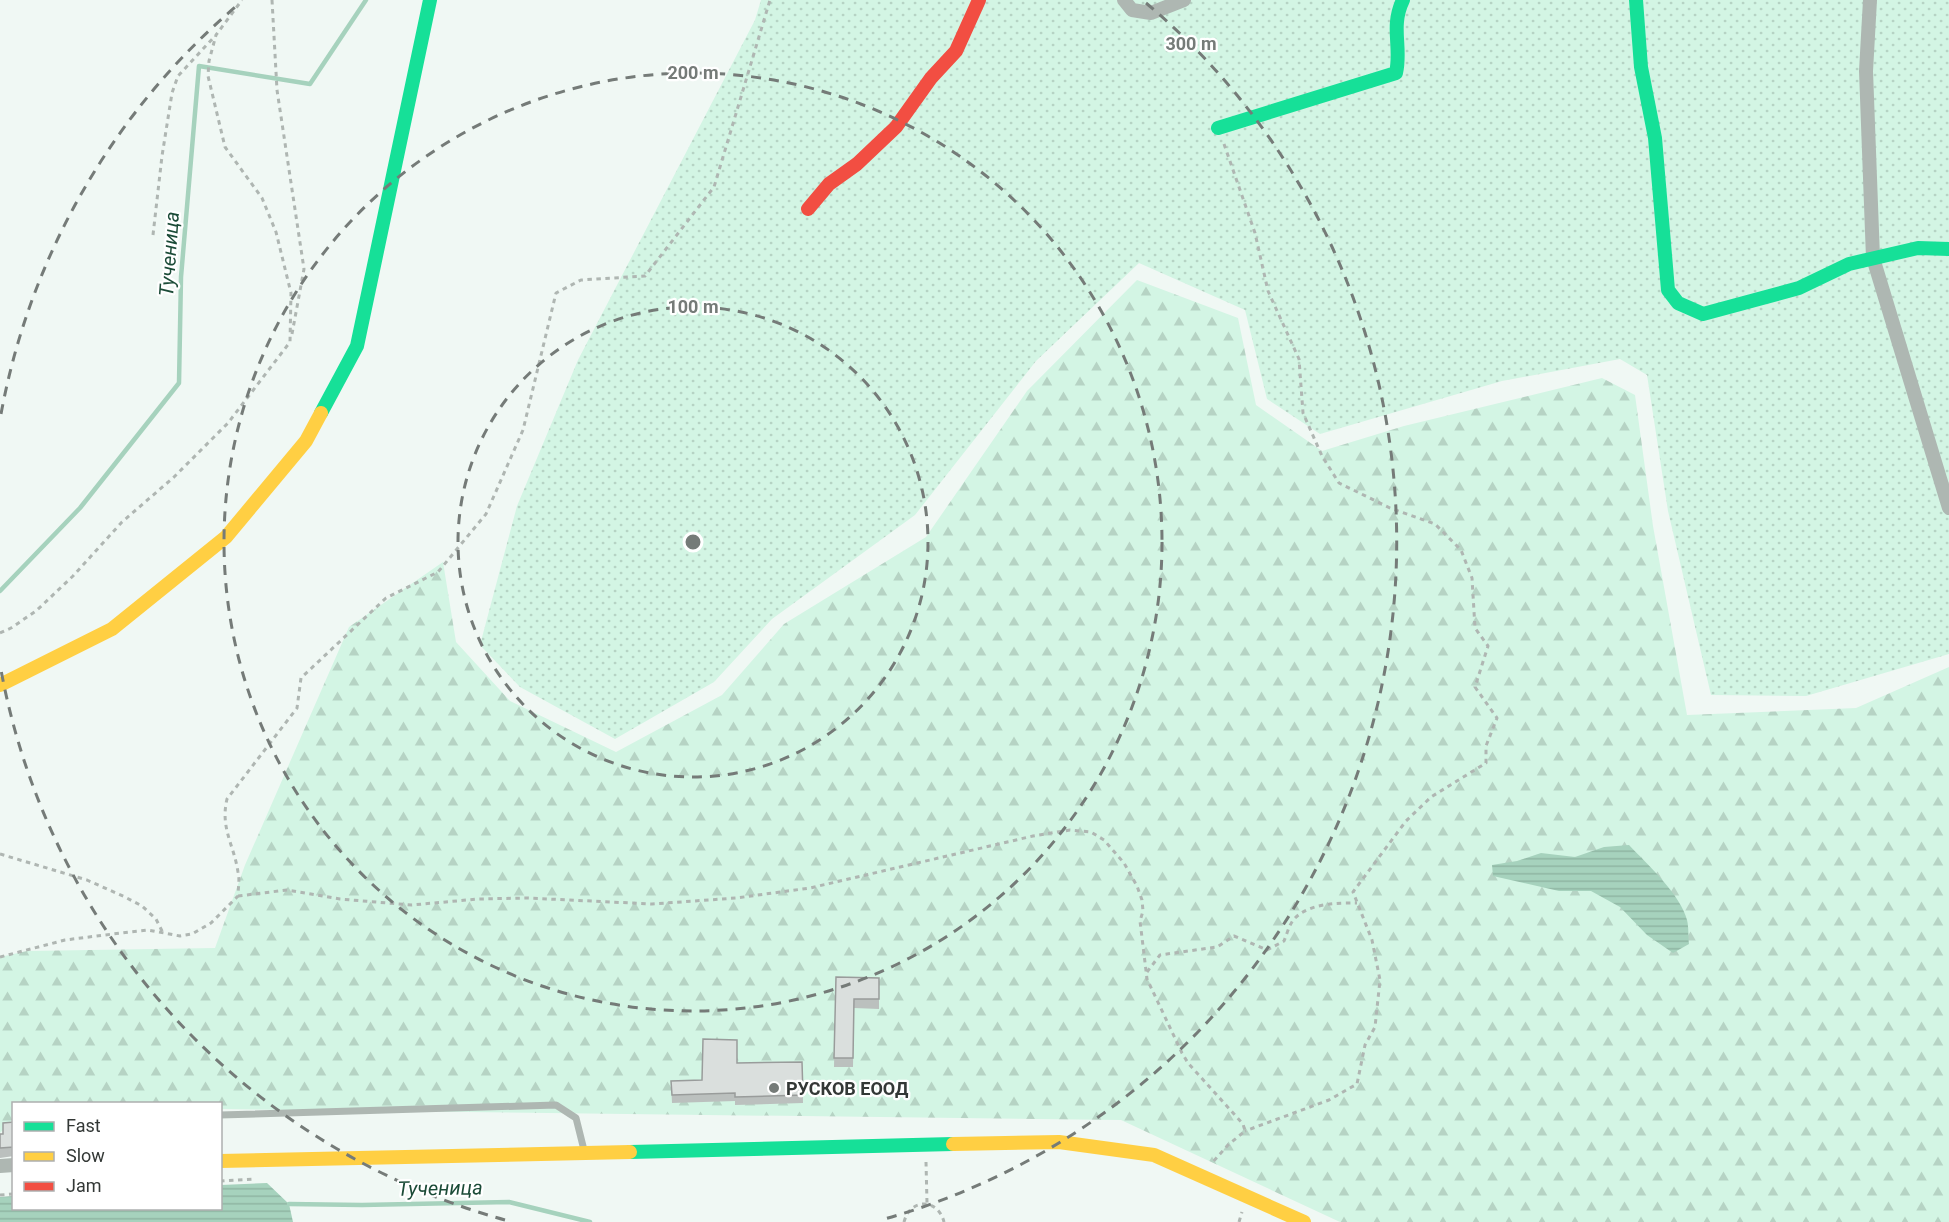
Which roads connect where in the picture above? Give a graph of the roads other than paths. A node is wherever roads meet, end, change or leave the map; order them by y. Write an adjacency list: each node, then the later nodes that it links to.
1 (430, 0): 14 (street)
2 (979, 0): 10 (street)
3 (1124, 0): 8 (street)
4 (1184, 0): 8 (street)
5 (1403, 0): 9 (street)
6 (1636, 0): 12 (street)
7 (1870, 0): 12 (street)
8 (1148, 6)
9 (1218, 128)
10 (808, 209)
11 (1949, 249): 12 (street)
12 (1873, 258): 13 (street)
13 (1949, 508)
14 (0, 685)
15 (222, 1115): 16 (lane)
16 (585, 1153): 17 (street); 18 (street)
17 (222, 1161)
18 (1304, 1222)

